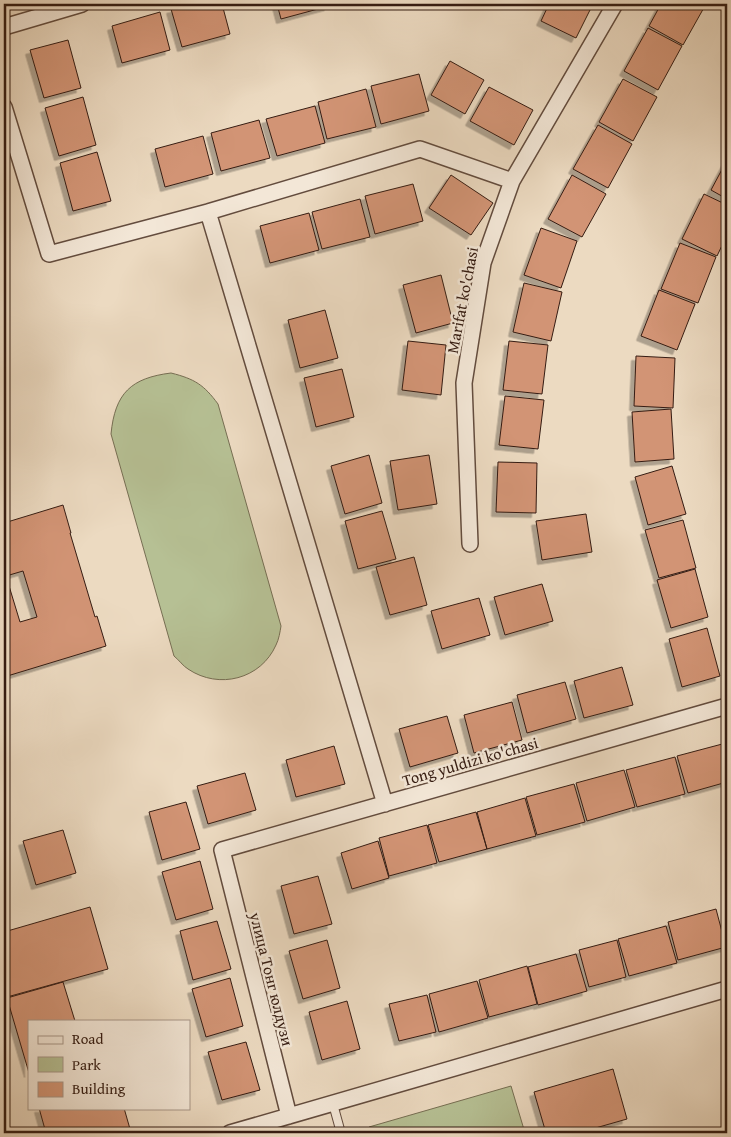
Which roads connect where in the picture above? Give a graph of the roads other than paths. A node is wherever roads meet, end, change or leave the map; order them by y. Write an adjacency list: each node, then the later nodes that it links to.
1 (82, 4): 3 (street)
2 (615, 4): 5 (street, Marifat ko'chasi)
3 (4, 27)
4 (4, 107): 6 (street)
5 (512, 181): 6 (street); 7 (street, Marifat ko'chasi)
6 (208, 212): 9 (street)
7 (470, 544)
8 (727, 706): 9 (street, Tong yuldizi ko'chasi)
9 (385, 804): 10 (street, Tong yuldizi ko'chasi)
10 (222, 850): 13 (street, улица Тонг юлдузи)
11 (727, 989): 12 (street)
12 (334, 1104): 13 (street); 15 (lane)
13 (288, 1116): 14 (street)
14 (230, 1133)
15 (341, 1133)

